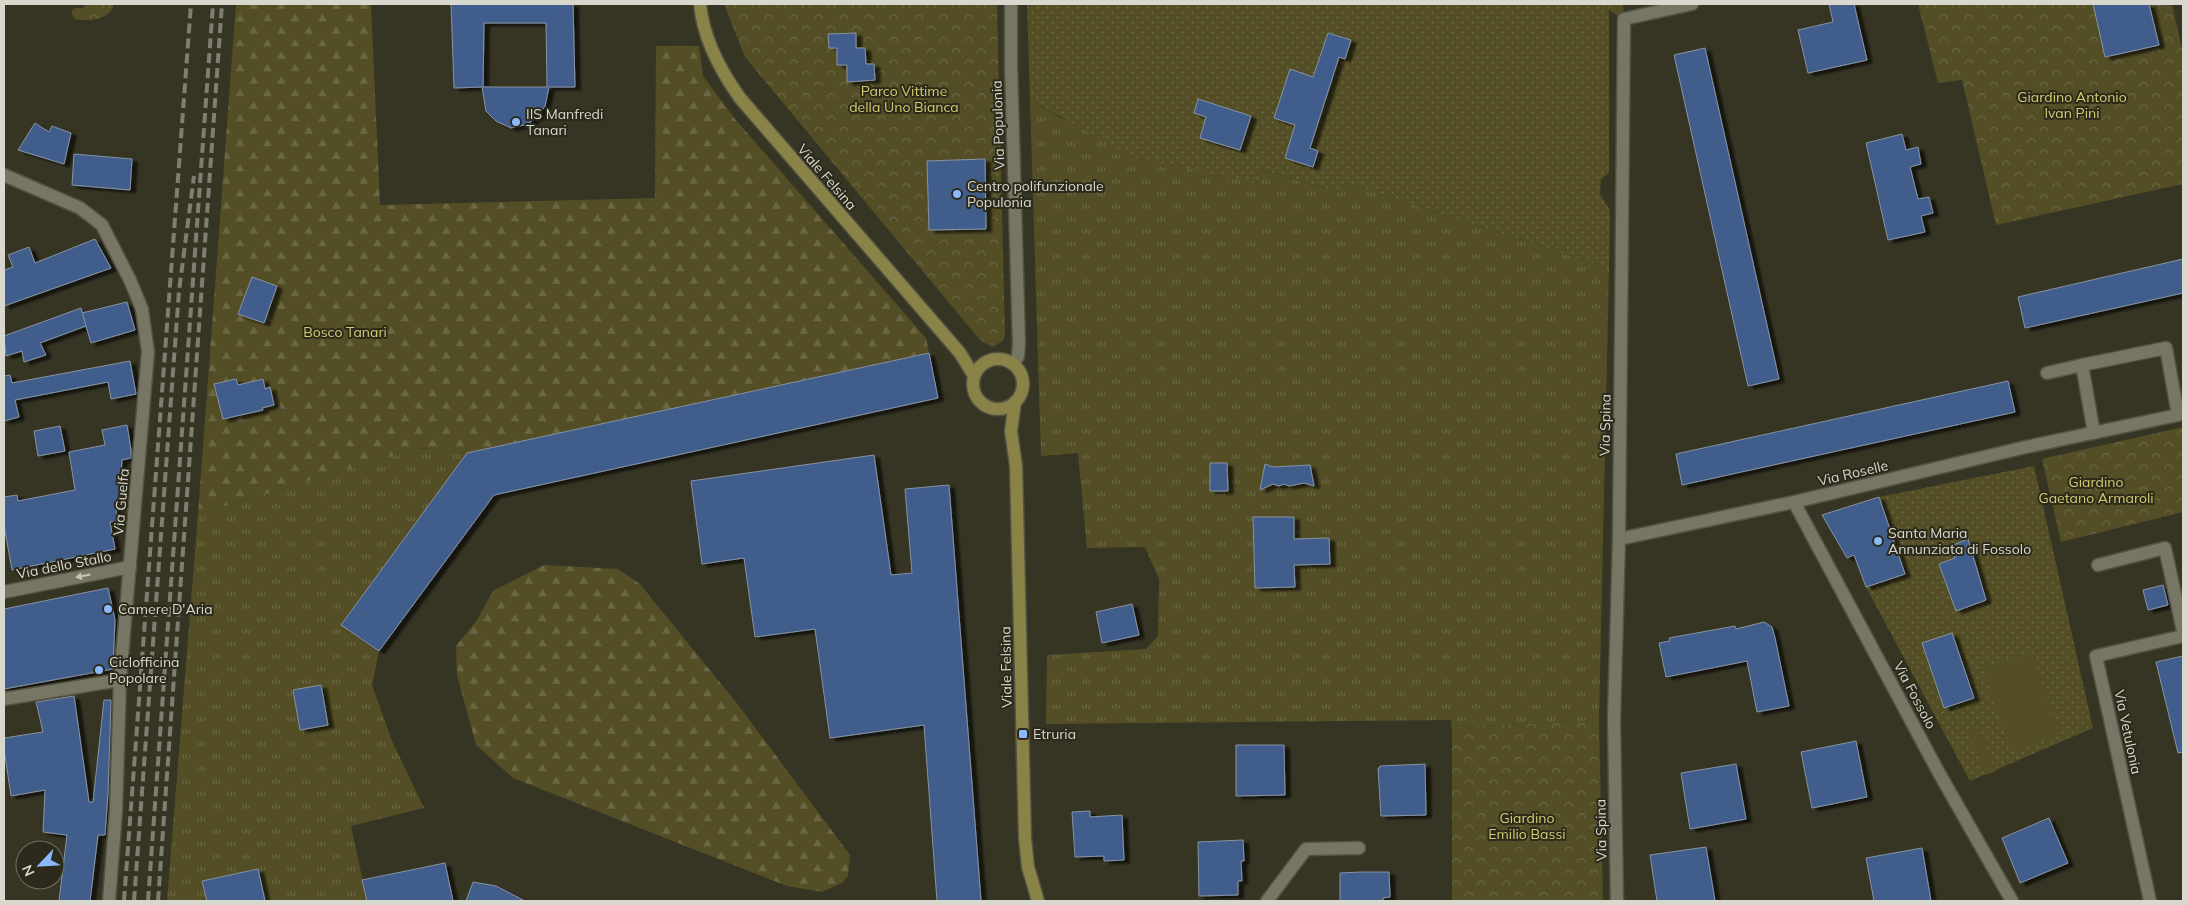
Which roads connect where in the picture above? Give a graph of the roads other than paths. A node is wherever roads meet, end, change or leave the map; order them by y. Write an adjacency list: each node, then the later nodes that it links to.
1 (700, 4): 5 (street, Viale Felsina)
2 (1011, 4): 7 (street, Via Populonia)
3 (1692, 4): 16 (street, Via Spina)
4 (4, 175): 18 (street, Via Guelfa)
5 (960, 352): 6 (street, Viale Felsina); 10 (street, Viale Felsina)
6 (983, 363): 7 (street); 10 (street)
7 (1014, 364): 11 (street, Viale Felsina)
8 (2082, 365): 9 (street, Via Roselle); 14 (street); 14 (street, Via Roselle)
9 (2047, 373)
10 (974, 376): 12 (street, Viale Felsina)
11 (1015, 402): 12 (street); 13 (street, Viale Felsina)
12 (998, 409): 13 (street, Viale Felsina)
13 (1011, 431): 26 (street, Viale Felsina)
14 (2094, 433): 15 (street, Via Roselle)
15 (1794, 502): 16 (street, Via Roselle); 29 (street, Via Fossolo)
16 (1618, 539): 28 (street, Via Spina)
17 (2098, 565): 20 (street)
18 (130, 567): 19 (street, Via dello Stallo, one-way to 19); 22 (street, Via Guelfa)
19 (4, 592)
20 (2183, 631)
21 (2183, 636): 30 (street, Via Vetulonia)
22 (120, 680): 23 (street); 25 (street, Via Guelfa)
23 (4, 699)
24 (1359, 848): 27 (street)
25 (110, 901)
26 (1038, 901)
27 (1268, 901)
28 (1617, 901)
29 (2012, 901)
30 (2150, 901)

